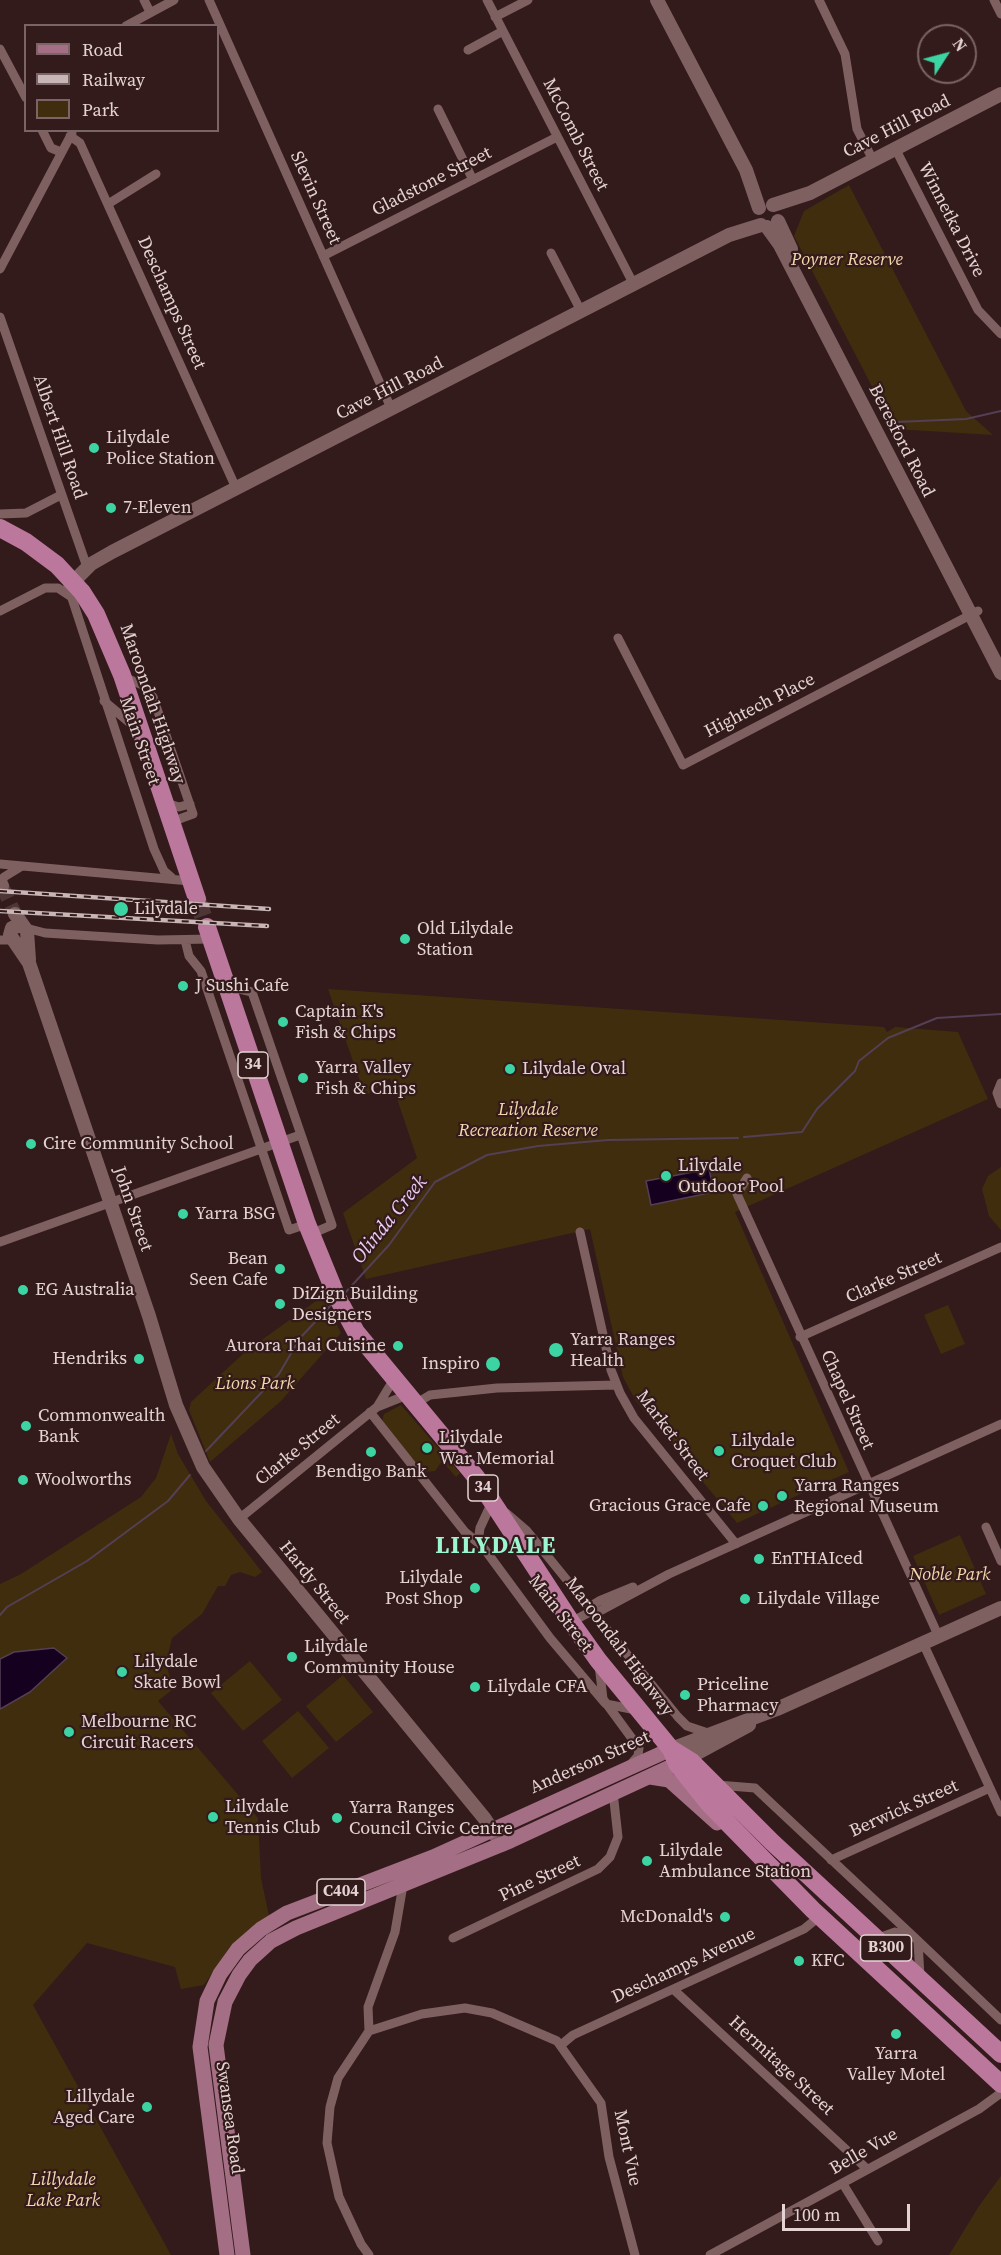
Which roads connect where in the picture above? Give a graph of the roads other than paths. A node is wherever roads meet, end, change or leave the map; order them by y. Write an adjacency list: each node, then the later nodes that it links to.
1 (144, 0): 9 (street)
2 (174, 0): 9 (street)
3 (209, 0): 30 (street, Slevin Street)
4 (487, 0): 11 (street, McComb Street)
5 (528, 0): 11 (street)
6 (657, 0): 28 (main road, Beresford Road)
7 (819, 0): 24 (street)
8 (994, 0): 10 (street)
9 (150, 12): 12 (street)
10 (1001, 14)
11 (495, 17): 13 (street, McComb Street)
12 (129, 24)
13 (503, 32): 15 (street); 21 (street, McComb Street)
14 (0, 49): 16 (street)
15 (468, 50)
16 (24, 94)
17 (1001, 94): 22 (main road, Cave Hill Road)
18 (438, 109): 26 (street)
19 (43, 132): 23 (street)
20 (71, 133): 23 (street); 27 (street, Deschamps Street)
21 (557, 137): 26 (street, Gladstone Street); 32 (street, McComb Street)
22 (895, 148): 24 (main road, Cave Hill Road); 35 (street, Winnetka Drive)
23 (62, 152): 31 (street)
24 (873, 160): 28 (main road, Cave Hill Road)
25 (156, 174): 27 (street)
26 (473, 180): 30 (street, Gladstone Street)
27 (108, 204): 37 (street, Deschamps Street)
28 (768, 215): 32 (main road, Cave Hill Road); 44 (main road, Beresford Road)
29 (551, 253): 33 (street)
30 (322, 256): 36 (street, Slevin Street)
31 (0, 269)
32 (634, 285): 33 (main road, Cave Hill Road)
33 (581, 311): 36 (main road, Cave Hill Road)
34 (0, 317): 38 (street, Albert Hill Road)
35 (1001, 334)
36 (392, 408): 37 (main road, Cave Hill Road)
37 (236, 488): 41 (main road, Cave Hill Road)
38 (61, 495): 39 (street); 41 (street, Albert Hill Road)
39 (0, 514)
40 (0, 528): 42 (highway, Maroondah Highway)
41 (87, 567): 42 (main road, Cave Hill Road)
42 (74, 590): 43 (street); 47 (highway, Maroondah Highway); 48 (street, Main Street)
43 (0, 611)
44 (975, 613): 45 (street, Hightech Place); 46 (main road, Beresford Road)
45 (618, 638)
46 (1000, 662)
47 (122, 675): 49 (highway, Maroondah Highway); 51 (street, Main Street)
48 (103, 700): 49 (street); 55 (street, Main Street)
49 (141, 732): 50 (highway, Maroondah Highway)
50 (164, 801): 51 (street); 52 (highway, Maroondah Highway)
51 (190, 804): 52 (street, Main Street)
52 (171, 822): 55 (highway, Maroondah Highway)
53 (0, 864): 54 (street)
54 (22, 866): 55 (street); 56 (street)
55 (181, 880): 57 (highway, Maroondah Highway)
56 (1, 884)
57 (197, 899)
58 (13, 930): 60 (street); 68 (main road, John Street)
59 (209, 933): 60 (street); 61 (highway, 34)
60 (185, 940): 66 (street)
61 (227, 986): 64 (street); 65 (highway, 34)
62 (1001, 1083): 63 (street)
63 (1001, 1104)
64 (300, 1135): 65 (street); 69 (street)
65 (280, 1143): 66 (street); 69 (highway, 34)
66 (262, 1150): 68 (street); 69 (street)
67 (747, 1178): 73 (street, Chapel Street)
68 (110, 1201): 71 (street); 79 (main road, John Street)
69 (308, 1225): 74 (highway, Maroondah Highway / 34)
70 (580, 1232): 75 (street, Market Street)
71 (0, 1242)
72 (1001, 1247): 73 (street, Clarke Street)
73 (801, 1337): 80 (street, Chapel Street)
74 (394, 1379): 76 (highway, Maroondah Highway / 34); 77 (street, Clarke Street)
75 (616, 1385): 76 (street, Clarke Street); 85 (street, Market Street)
76 (411, 1399): 77 (street, Clarke Street); 81 (highway, Maroondah Highway / 34)
77 (374, 1410): 82 (street, Clarke Street); 84 (street, Main Street)
78 (1001, 1425): 80 (street)
79 (203, 1467): 82 (main road, Hardy Street)
80 (867, 1485): 85 (street); 90 (street, Chapel Street)
81 (492, 1501): 84 (street); 88 (street, Main Street); 89 (highway, Maroondah Highway / 34)
82 (239, 1519): 104 (main road, Hardy Street)
83 (986, 1527): 86 (street)
84 (478, 1542): 93 (street, Main Street)
85 (736, 1544): 88 (street)
86 (1001, 1561)
87 (1001, 1609): 90 (main road, Anderson Street)
88 (592, 1611): 89 (street); 96 (street, Main Street)
89 (571, 1622): 92 (highway, Maroondah Highway / 34)
90 (938, 1635): 91 (main road, Anderson Street)
91 (923, 1643): 94 (main road, Anderson Street); 102 (street)
92 (598, 1660): 93 (street); 95 (highway, Maroondah Highway / 34)
93 (605, 1703): 95 (street); 98 (street, Main Street)
94 (777, 1708): 96 (main road, Anderson Street); 97 (main road, Anderson Street)
95 (639, 1711): 97 (highway, Maroondah Highway / 34)
96 (708, 1733): 97 (main road, Anderson Street)
97 (679, 1757): 98 (main road, Anderson Street / C404); 99 (main road, Anderson Street / C404); 100 (highway, Maroondah Highway / B300); 108 (highway, Maroondah Highway / B300)
98 (622, 1771): 101 (main road, Anderson Street / C404)
99 (644, 1779): 101 (main road, Anderson Street / C404); 108 (main road)
100 (714, 1784): 106 (street); 111 (highway, Maroondah Highway / B300)
101 (610, 1785): 104 (main road, Anderson Street / C404); 105 (main road, Anderson Street / C404); 113 (street, Pine Street)
102 (990, 1788): 103 (street); 106 (street, Berwick Street)
103 (1001, 1812)
104 (493, 1829): 105 (main road, Hardy Street); 107 (main road, Anderson Street / C404)
105 (502, 1845): 107 (main road, Anderson Street / C404)
106 (831, 1860): 115 (street)
107 (437, 1863): 109 (main road, Anderson Street / C404); 110 (main road, Anderson Street / C404)
108 (768, 1866): 112 (highway, Maroondah Highway / B300)
109 (403, 1885): 110 (main road); 120 (main road, Anderson Street / C404); 122 (street)
110 (331, 1896): 118 (main road, Anderson Street / C404)
111 (834, 1899): 112 (highway); 114 (highway, Maroondah Highway / B300)
112 (820, 1916): 116 (highway, Maroondah Highway / B300); 119 (street, Deschamps Avenue)
113 (453, 1938)
114 (876, 1939): 115 (street); 116 (highway); 117 (highway, Maroondah Highway / B300)
115 (916, 1939): 117 (street); 121 (street)
116 (882, 1974): 125 (highway, Maroondah Highway / B300)
117 (921, 1980): 124 (highway, Maroondah Highway / B300)
118 (213, 1987): 130 (main road, Swansea Road / C404)
119 (673, 1989): 123 (street, Deschamps Avenue); 127 (street, Hermitage Street)
120 (225, 2002): 131 (main road, Swansea Road / C404)
121 (1001, 2020)
122 (369, 2031): 123 (street, Mont Vue); 132 (street)
123 (561, 2045): 133 (street, Mont Vue)
124 (1001, 2054)
125 (1001, 2084)
126 (1001, 2093): 127 (street, Belle Vue)
127 (866, 2168): 128 (street, Belle Vue)
128 (843, 2184): 129 (street); 134 (street, Belle Vue)
129 (878, 2241)
130 (227, 2255)
131 (243, 2255)
132 (369, 2255)
133 (635, 2255)
134 (710, 2255)

